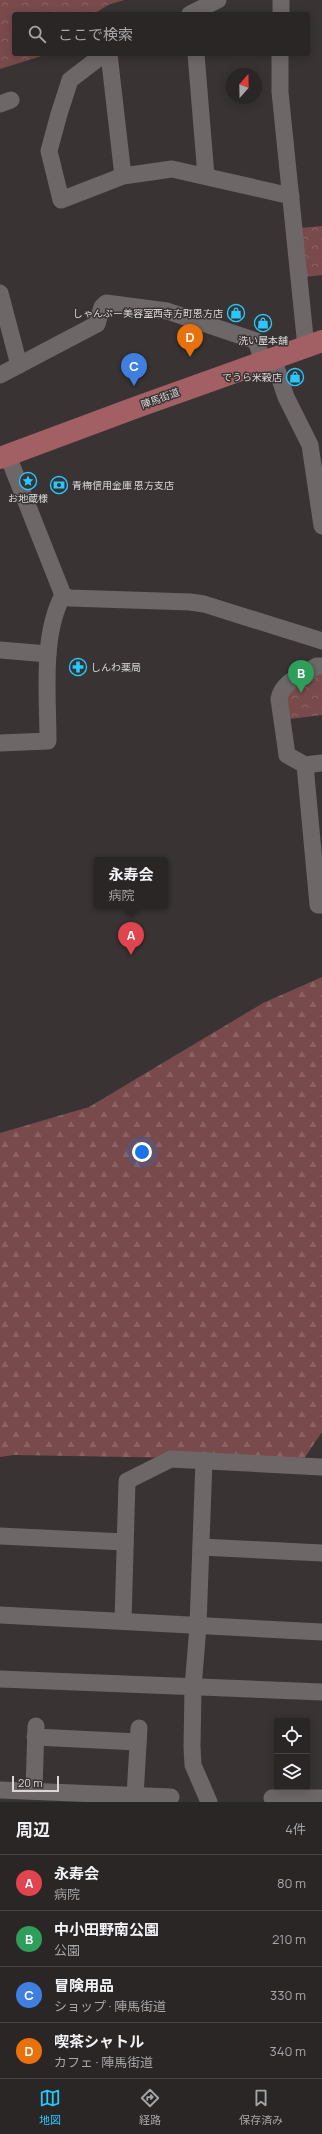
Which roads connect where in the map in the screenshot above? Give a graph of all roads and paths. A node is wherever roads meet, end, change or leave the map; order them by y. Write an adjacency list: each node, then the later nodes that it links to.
1 (218, 0): 3 (street)
2 (281, 0): 4 (street)
3 (195, 12)
4 (281, 12)
5 (101, 56): 9 (street)
6 (109, 56): 9 (street)
7 (196, 56): 10 (street)
8 (280, 56): 11 (street)
9 (123, 176): 10 (street)
10 (206, 176): 11 (street)
11 (291, 196): 13 (street)
12 (0, 293): 15 (street)
13 (314, 344): 14 (main road, 陣馬街道)
14 (268, 360): 15 (street); 17 (main road, 陣馬街道); 18 (street)
15 (19, 365): 16 (street)
16 (0, 375)
17 (4, 457): 20 (street)
18 (319, 480): 19 (street)
19 (322, 526)
20 (64, 595): 21 (street); 23 (street)
21 (322, 641)
22 (0, 650): 23 (street)
23 (48, 654): 25 (street)
24 (322, 666): 27 (street)
25 (0, 743)
26 (322, 763): 27 (street)
27 (305, 765): 28 (street)
28 (322, 905)
29 (204, 1460): 30 (street); 32 (street); 33 (street)
30 (322, 1467)
31 (0, 1536): 32 (street)
32 (125, 1542): 36 (street)
33 (201, 1547): 34 (street); 37 (street)
34 (322, 1553)
35 (0, 1615): 36 (street)
36 (123, 1621): 37 (street)
37 (198, 1626): 38 (street); 40 (street)
38 (322, 1632)
39 (0, 1679): 40 (street)
40 (193, 1688): 41 (street); 49 (street)
41 (322, 1692)
42 (0, 1790): 43 (street)
43 (34, 1791): 44 (street); 45 (street)
44 (135, 1796): 45 (street); 46 (street)
45 (55, 1797)
46 (171, 1797)
47 (272, 1798): 48 (street)
48 (322, 1798)
49 (209, 1802)

